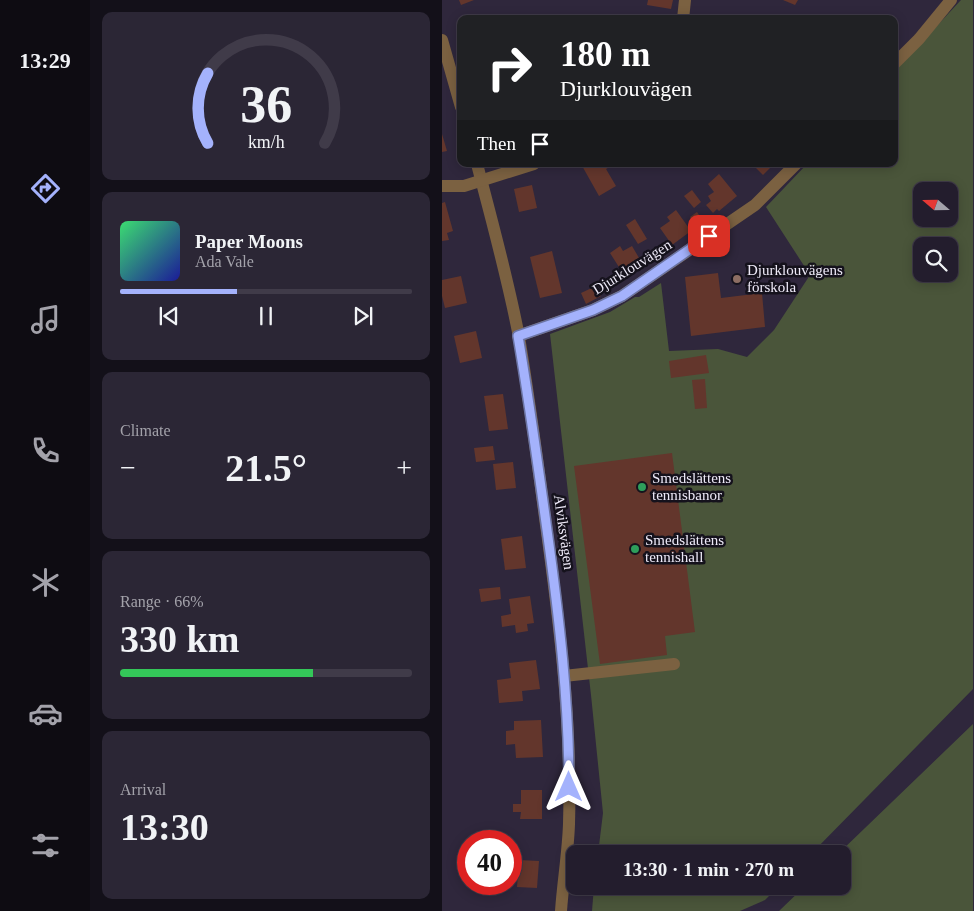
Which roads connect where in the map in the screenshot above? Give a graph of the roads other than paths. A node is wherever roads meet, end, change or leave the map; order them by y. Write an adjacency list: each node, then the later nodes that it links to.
1 (685, 0): 3 (street)
2 (951, 0): 5 (street)
3 (683, 15)
4 (442, 40): 6 (street)
5 (898, 60)
6 (457, 92)
7 (478, 167): 10 (street, Alviksvägen)
8 (525, 167): 10 (street)
9 (793, 167): 12 (street, Djurklouvägen)
10 (482, 181): 11 (street); 12 (street, Alviksvägen)
11 (442, 186)
12 (518, 336): 14 (street, Alviksvägen)
13 (674, 664): 14 (street)
14 (564, 676): 15 (street, Alviksvägen)
15 (561, 911)

